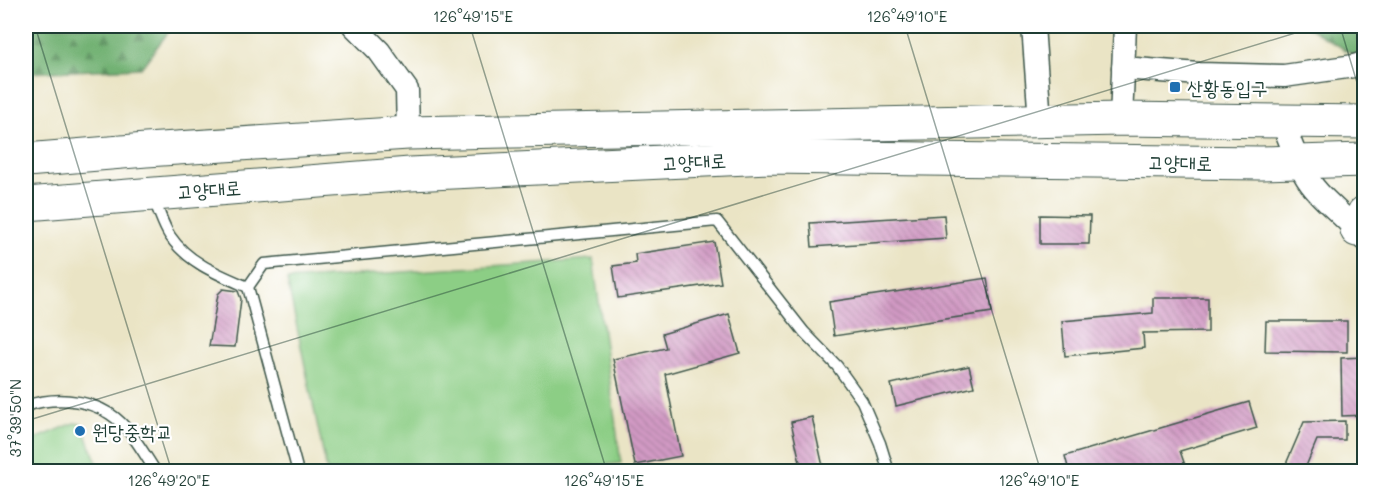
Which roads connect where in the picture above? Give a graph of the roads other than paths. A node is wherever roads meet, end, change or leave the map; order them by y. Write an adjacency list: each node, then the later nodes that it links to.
1 (354, 26): 10 (street)
2 (1034, 26): 7 (street)
3 (1125, 26): 5 (street)
4 (1365, 63): 5 (street)
5 (1123, 68): 6 (street)
6 (1120, 119): 7 (main road, 고양대로); 8 (main road, 고양대로)
7 (1040, 121): 10 (main road, 고양대로)
8 (1282, 121): 9 (main road, 고양대로); 13 (street)
9 (1365, 122)
10 (408, 133): 11 (main road, 고양대로)
11 (26, 160)
12 (1365, 160): 13 (main road, 고양대로)
13 (1299, 162): 14 (main road, 고양대로); 16 (street)
14 (143, 194): 15 (main road, 고양대로); 17 (lane)
15 (26, 204)
16 (1362, 228)
17 (248, 287): 20 (lane); 21 (lane)
18 (26, 406): 19 (lane)
19 (156, 471)
20 (298, 471)
21 (889, 471)

